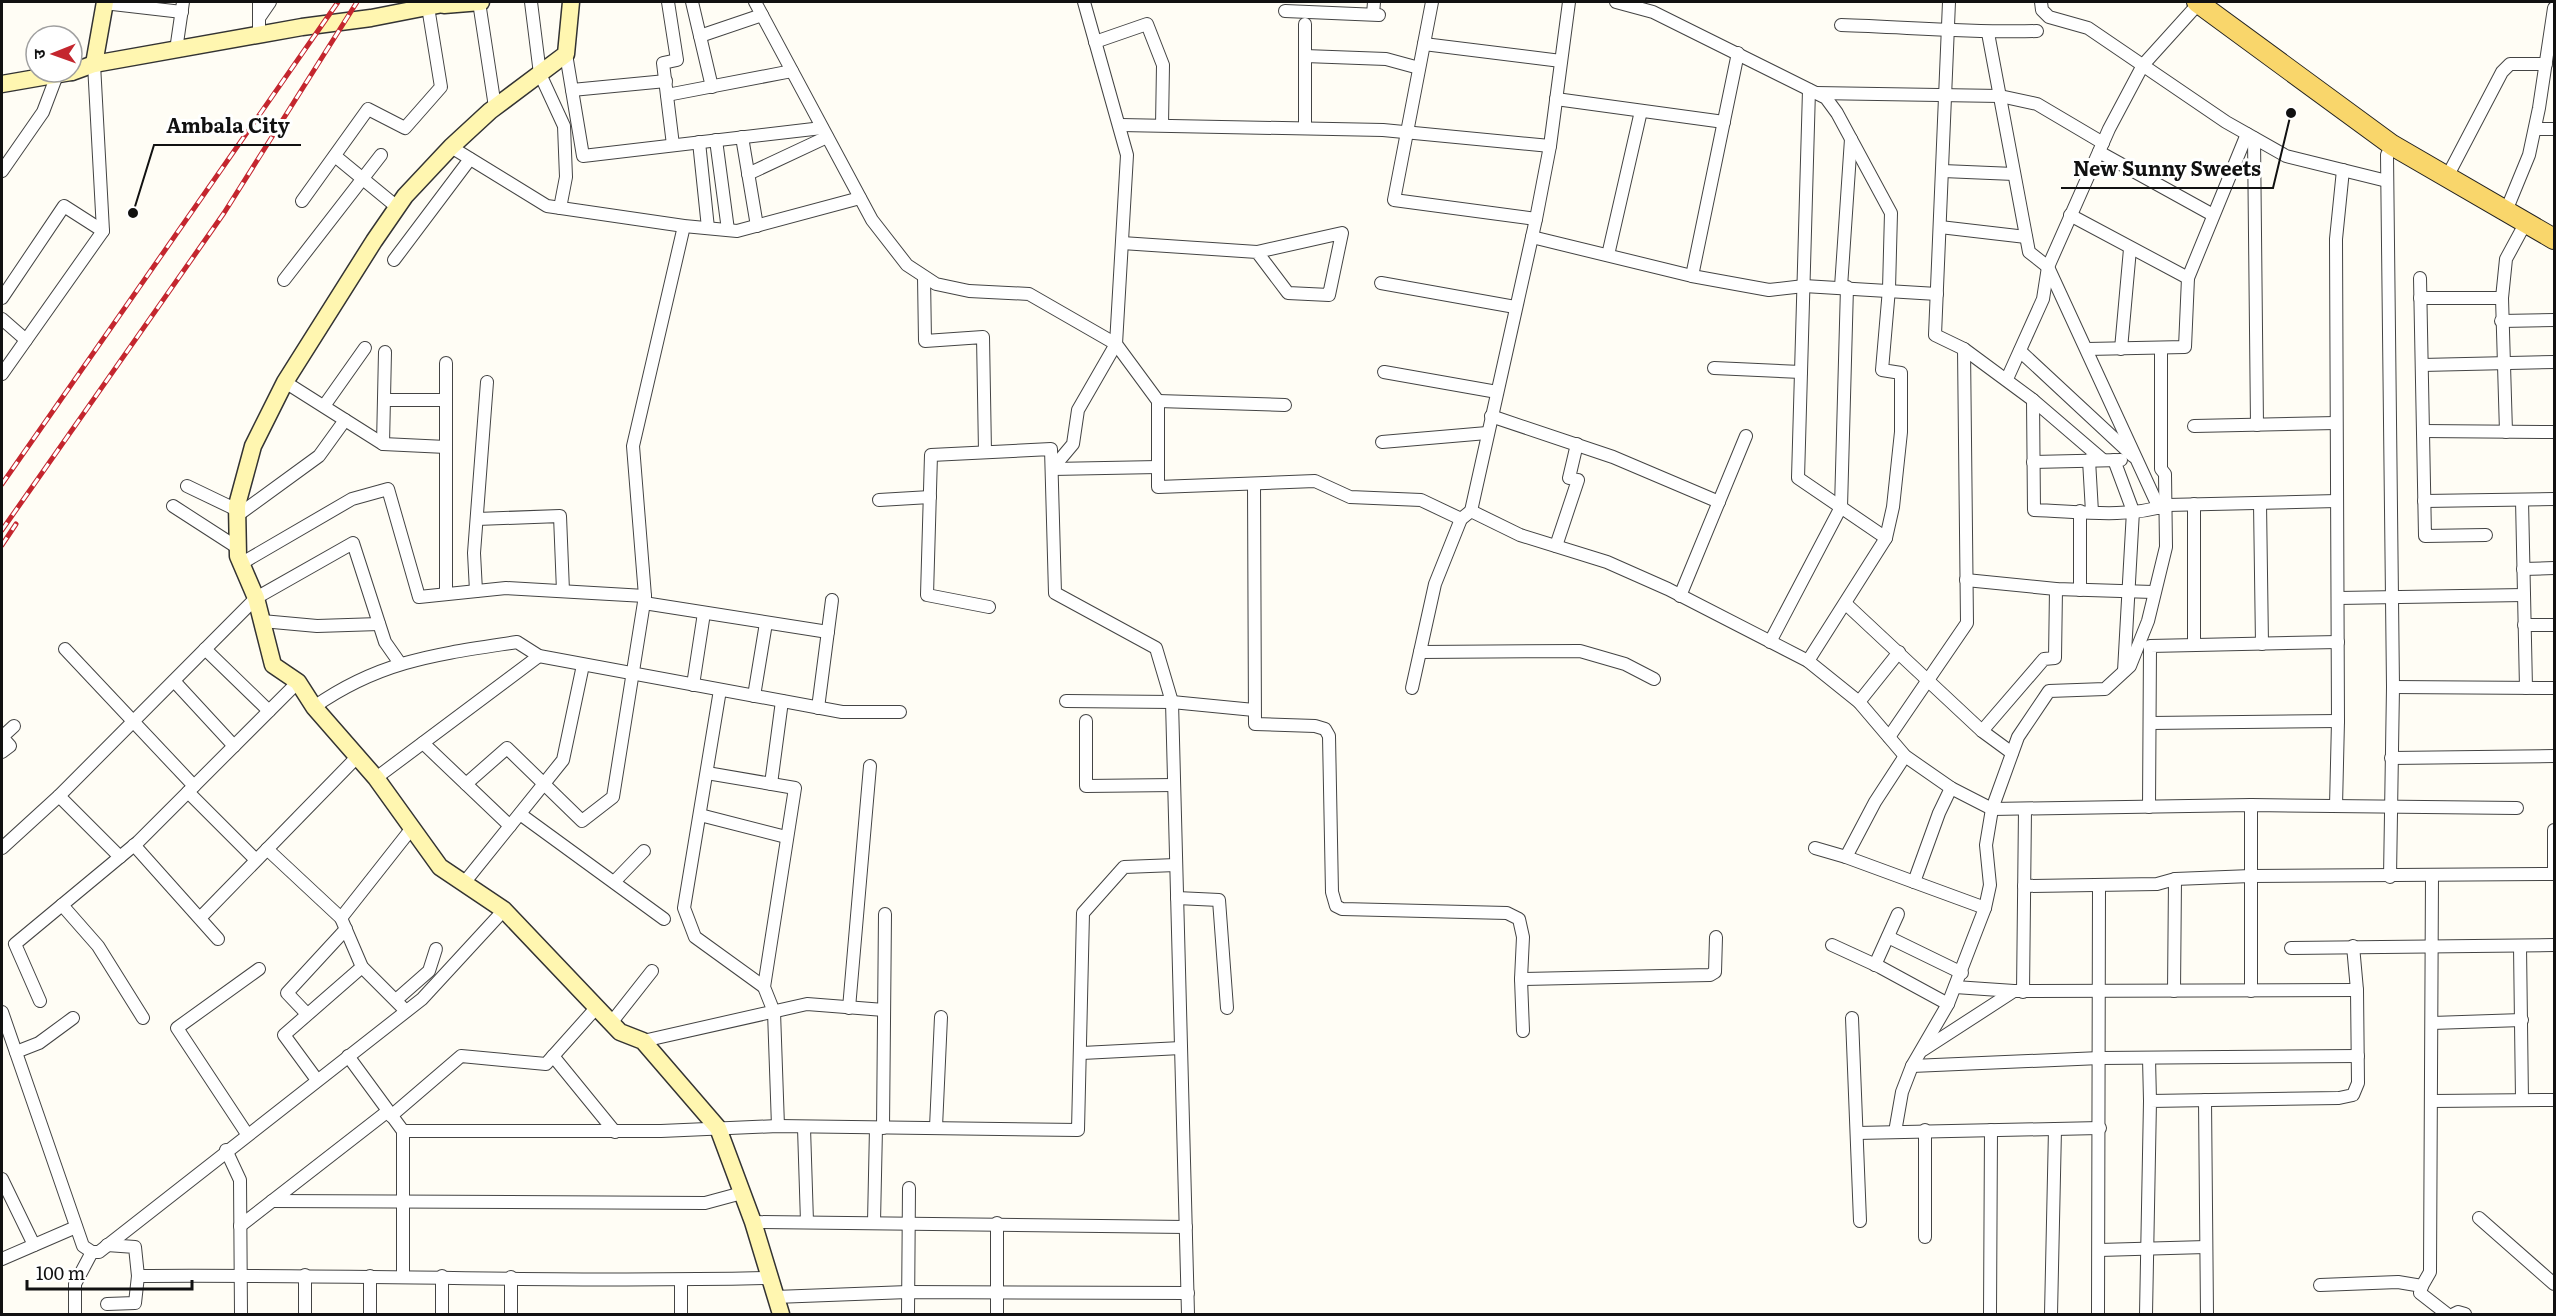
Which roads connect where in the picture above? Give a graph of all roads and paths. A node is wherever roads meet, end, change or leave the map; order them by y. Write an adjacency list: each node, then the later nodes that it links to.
1 (105, 2): 21 (street); 42 (street)
2 (259, 2): 26 (street)
3 (270, 2): 26 (street)
4 (453, 2): 19 (street)
5 (480, 2): 19 (street); 62 (street)
6 (531, 2): 50 (street)
7 (571, 2): 38 (street)
8 (668, 2): 52 (street)
9 (692, 2): 33 (street)
10 (755, 2): 25 (street)
11 (1084, 2): 34 (street)
12 (1374, 2): 22 (street)
13 (1432, 2): 35 (street)
14 (1569, 2): 40 (street)
15 (1616, 2): 37 (street)
16 (1939, 2): 20 (street)
17 (2041, 2): 44 (street)
18 (2198, 2): 44 (street); 78 (main road)
19 (421, 6): 32 (street); 83 (street)
20 (1949, 6): 29 (street)
21 (183, 7): 36 (street)
22 (1323, 7): 24 (street)
23 (2554, 8): 43 (street)
24 (1285, 11)
25 (762, 15): 33 (street); 48 (street)
26 (259, 18): 32 (street)
27 (1305, 24): 39 (street)
28 (1841, 25): 29 (street)
29 (1948, 28): 31 (street); 58 (street)
30 (2037, 31): 31 (street)
31 (1988, 33): 60 (street)
32 (258, 35): 36 (street)
33 (700, 36): 55 (street)
34 (1095, 42): 65 (street); 66 (street)
35 (1424, 44): 40 (street); 46 (street)
36 (176, 50): 42 (street)
37 (1738, 53): 57 (street); 64 (street)
38 (567, 54): 50 (street); 56 (street)
39 (1305, 56): 46 (street); 67 (street)
40 (1561, 61): 61 (street)
41 (84, 64): 42 (street)
42 (94, 64): 45 (street); 107 (street)
43 (2546, 64): 68 (street); 90 (street)
44 (2143, 65): 72 (street); 81 (street)
45 (84, 67)
46 (1419, 68): 71 (street)
47 (24, 69): 49 (street)
48 (792, 71): 55 (street); 70 (street)
49 (2, 72)
50 (540, 74): 62 (street); 96 (street)
51 (24, 80): 53 (street)
52 (666, 81): 56 (street); 59 (street)
53 (2, 84)
54 (60, 84): 85 (street)
55 (712, 87): 59 (street)
56 (572, 90): 77 (street)
57 (1812, 91): 58 (street); 75 (street); 123 (street)
58 (1946, 94): 60 (street); 86 (street)
59 (667, 96): 77 (street)
60 (2000, 96): 81 (street); 89 (street)
61 (1556, 99): 63 (street); 79 (street)
62 (495, 107): 80 (street)
63 (1641, 111): 64 (street); 114 (street)
64 (1724, 122): 117 (street)
65 (1120, 125): 66 (street); 111 (street)
66 (1162, 125): 67 (street)
67 (1305, 128): 71 (street)
68 (2535, 129): 69 (street); 97 (street)
69 (2554, 129)
70 (825, 132): 73 (street); 88 (street); 93 (street)
71 (1407, 132): 79 (street); 100 (street)
72 (2250, 136): 87 (street); 99 (street); 164 (street)
73 (742, 137): 74 (street); 88 (street)
74 (716, 140): 76 (street); 106 (street)
75 (1851, 140): 124 (street); 125 (street)
76 (699, 142): 77 (street); 105 (street)
77 (673, 145)
78 (2391, 145): 90 (main road); 92 (street)
79 (1550, 146): 100 (street)
80 (451, 147): 84 (street); 95 (street)
81 (2101, 148): 98 (street); 99 (street)
82 (381, 155): 91 (street)
83 (334, 156): 91 (street); 94 (street)
84 (470, 159): 96 (street); 115 (street)
85 (2, 171)
86 (1943, 171): 89 (street); 104 (street)
87 (2343, 171): 92 (street); 163 (street)
88 (748, 174): 103 (street)
89 (2014, 174): 109 (street)
90 (2447, 177): 97 (main road)
91 (362, 179): 95 (street); 121 (street)
92 (2387, 181): 219 (street)
93 (860, 198): 103 (street); 118 (street)
94 (302, 201)
95 (397, 207): 152 (street)
96 (560, 208): 102 (street)
97 (2506, 211): 101 (main road)
98 (2070, 215): 112 (street); 116 (street)
99 (2213, 215): 119 (street)
100 (1536, 219): 108 (street)
101 (2526, 222): 110 (main road); 129 (street)
102 (684, 225): 105 (street); 220 (street)
103 (757, 226): 106 (street)
104 (1940, 227): 109 (street); 126 (street)
105 (708, 228): 106 (street)
106 (728, 230)
107 (103, 231): 127 (street); 134 (street)
108 (1532, 237): 114 (street); 130 (street)
109 (2026, 237): 116 (street)
110 (2554, 238)
111 (1122, 243): 113 (street); 135 (street)
112 (2130, 249): 119 (street); 140 (street)
113 (1257, 252): 113 (street)
114 (1608, 255): 117 (street)
115 (394, 260)
116 (2049, 267): 139 (street); 141 (street)
117 (1692, 276): 123 (street)
118 (924, 277): 135 (street); 175 (street)
119 (2188, 278): 137 (street)
120 (2420, 278): 128 (street)
121 (284, 280)
122 (1381, 283): 130 (street)
123 (1804, 286): 124 (street); 149 (street)
124 (1844, 287): 125 (street); 195 (street)
125 (1890, 289): 126 (street); 202 (street)
126 (1936, 294): 138 (street)
127 (2, 298)
128 (2420, 298): 129 (street); 146 (street)
129 (2502, 298): 133 (street)
130 (1515, 307): 154 (street)
131 (2, 319): 134 (street)
132 (2554, 320): 133 (street)
133 (2501, 321): 143 (street)
134 (26, 340): 150 (street)
135 (1116, 344): 158 (street); 181 (street)
136 (365, 348): 160 (street)
137 (2161, 348): 140 (street); 194 (street)
138 (1964, 349): 151 (street); 207 (street)
139 (2087, 349): 140 (street); 176 (street)
140 (2121, 349)
141 (2020, 351): 151 (street); 176 (street)
142 (385, 352): 155 (street)
143 (2504, 362): 144 (street); 146 (street); 167 (street)
144 (2554, 362)
145 (446, 363): 156 (street)
146 (2422, 365): 166 (street)
147 (1714, 368): 149 (street)
148 (1384, 372): 154 (street)
149 (1801, 372): 195 (street)
150 (2, 374)
151 (2007, 379): 157 (street)
152 (285, 382): 160 (street); 197 (street)
153 (487, 382): 200 (street)
154 (1497, 392): 161 (street)
155 (384, 400): 156 (street); 172 (street)
156 (446, 400): 174 (street)
157 (2033, 400): 178 (street); 179 (street)
158 (1158, 401): 159 (street); 180 (street)
159 (1285, 405)
160 (324, 406): 162 (street)
161 (1491, 416): 169 (street); 173 (street)
162 (345, 420): 172 (street); 197 (street)
163 (2336, 423): 164 (street); 188 (street)
164 (2257, 425): 165 (street)
165 (2194, 426)
166 (2423, 431): 167 (street); 189 (street)
167 (2506, 432): 168 (street)
168 (2554, 432)
169 (1487, 433): 171 (street); 199 (street)
170 (1746, 436): 190 (street)
171 (1382, 442)
172 (383, 444): 174 (street)
173 (1577, 444): 190 (street); 203 (street)
174 (446, 447): 214 (street)
175 (985, 452): 181 (street); 184 (street)
176 (2137, 459): 178 (street); 194 (street)
177 (2089, 460): 178 (street); 179 (street); 198 (street)
178 (2109, 460): 196 (street)
179 (2034, 462): 198 (street)
180 (1158, 467): 181 (street); 182 (street)
181 (1052, 469): 258 (street)
182 (1254, 484): 199 (street); 262 (street)
183 (187, 486): 197 (street)
184 (930, 497): 185 (street); 223 (street)
185 (879, 500)
186 (2523, 500): 187 (street); 189 (street); 206 (street)
187 (2554, 500)
188 (2337, 501): 191 (street); 218 (street)
189 (2424, 501): 201 (street)
190 (1719, 502): 216 (street)
191 (2260, 503): 192 (street); 233 (street)
192 (2194, 504): 194 (street); 234 (street)
193 (173, 506): 204 (street)
194 (2163, 506): 196 (street); 213 (street)
195 (1841, 507): 202 (street); 231 (street)
196 (2133, 511): 198 (street); 212 (street)
197 (238, 512): 204 (street)
198 (2086, 512): 209 (street)
199 (1466, 515): 203 (street); 237 (street)
200 (477, 519): 210 (street); 211 (street)
201 (2486, 535)
202 (1886, 538): 222 (street)
203 (1556, 546): 216 (street)
204 (240, 556): 214 (street); 217 (street)
205 (2554, 568): 206 (street)
206 (2523, 569): 215 (street)
207 (1966, 580): 208 (street); 246 (street)
208 (2056, 589): 209 (street); 270 (street)
209 (2080, 590): 212 (street)
210 (476, 591): 211 (street); 214 (street)
211 (563, 591): 220 (street)
212 (2128, 591): 213 (street); 243 (street)
213 (2153, 592): 243 (street)
214 (446, 594)
215 (2524, 595): 219 (street); 228 (street)
216 (1680, 596): 231 (street)
217 (256, 598): 225 (street); 227 (street); 236 (street)
218 (2337, 598): 219 (street); 232 (street)
219 (2391, 598): 250 (street)
220 (644, 599): 224 (street); 244 (street)
221 (832, 600): 230 (street)
222 (1846, 604): 238 (street); 240 (street)
223 (988, 607)
224 (704, 613): 226 (street); 249 (street)
225 (262, 621): 227 (street); 248 (street)
226 (766, 622): 230 (street); 255 (street)
227 (379, 624): 241 (street)
228 (2524, 625): 229 (street); 252 (street)
229 (2554, 625)
230 (828, 632): 261 (street)
231 (1770, 642): 240 (street)
232 (2338, 642): 233 (street); 267 (street)
233 (2262, 644): 234 (street)
234 (2194, 645): 268 (street)
235 (65, 649): 265 (street)
236 (205, 649): 247 (street); 263 (street)
237 (1420, 652): 245 (street); 251 (street)
238 (1899, 652): 246 (street); 259 (street)
239 (539, 656): 241 (street); 242 (street); 272 (street)
240 (1808, 661): 259 (street)
241 (399, 662): 260 (street)
242 (583, 665): 244 (street); 284 (street)
243 (2124, 672): 275 (street)
244 (632, 674): 249 (street); 284 (street)
245 (1654, 679)
246 (1928, 679): 270 (street); 271 (street)
247 (174, 681): 265 (street); 273 (street)
248 (298, 682): 260 (street); 263 (street)
249 (693, 685): 254 (street)
250 (2393, 687): 252 (street); 279 (street)
251 (1412, 688)
252 (2526, 688): 253 (street)
253 (2554, 688)
254 (720, 690): 255 (street); 281 (street)
255 (754, 696): 256 (street)
256 (782, 701): 261 (street); 285 (street)
257 (1066, 702): 258 (street)
258 (1172, 702): 262 (street); 286 (street)
259 (1859, 702): 271 (street)
260 (315, 707): 278 (street)
261 (818, 708): 264 (street)
262 (1254, 710): 347 (street)
263 (269, 711): 273 (street)
264 (900, 712)
265 (134, 721): 288 (street); 289 (street)
266 (1086, 721): 286 (street)
267 (2338, 721): 268 (street); 291 (street)
268 (2150, 723): 292 (street)
269 (14, 726): 274 (street)
270 (1982, 730): 275 (street)
271 (1888, 737): 276 (street)
272 (423, 743): 282 (street); 283 (street)
273 (234, 746): 288 (street)
274 (2, 752)
275 (2012, 753): 295 (street)
276 (1905, 756): 287 (street); 310 (street)
277 (2554, 756): 279 (street)
278 (357, 757): 282 (street); 307 (street)
279 (2391, 758): 293 (street)
280 (870, 766): 359 (street)
281 (706, 772): 285 (street); 298 (street)
282 (376, 778): 300 (street)
283 (466, 784): 284 (street); 299 (street)
284 (544, 784): 297 (street)
285 (771, 784): 302 (street)
286 (1174, 785): 312 (street)
287 (1951, 788): 295 (street); 319 (street)
288 (191, 789): 304 (street); 311 (street)
289 (59, 796): 305 (street); 309 (street)
290 (2252, 805): 291 (street); 292 (street); 314 (street)
291 (2336, 806): 293 (street)
292 (2149, 807): 296 (street)
293 (2391, 807): 294 (street); 316 (street)
294 (2517, 808)
295 (1992, 809): 296 (street); 325 (street)
296 (2025, 809): 321 (street)
297 (520, 814): 299 (street); 318 (street)
298 (700, 815): 302 (street); 348 (street)
299 (510, 826): 320 (street)
300 (412, 828): 320 (street); 331 (street)
301 (2554, 830): 303 (street)
302 (786, 837): 348 (street)
303 (2554, 841): 313 (street)
304 (134, 845): 309 (street); 329 (street)
305 (2, 848)
306 (1815, 848): 310 (street)
307 (267, 849): 311 (street); 331 (street)
308 (644, 851): 318 (street)
309 (120, 857): 324 (street)
310 (1846, 857): 319 (street)
311 (256, 860): 329 (street)
312 (1176, 865): 323 (street); 378 (street)
313 (2554, 874): 315 (street)
314 (2251, 876): 316 (street); 317 (street); 350 (street)
315 (2432, 876): 316 (street); 339 (street)
316 (2390, 877)
317 (2175, 879): 322 (street); 354 (street)
318 (614, 882): 330 (street)
319 (1914, 882): 325 (street)
320 (464, 883): 326 (street)
321 (2024, 886): 322 (street); 352 (street)
322 (2099, 886): 353 (street)
323 (1177, 898): 360 (street); 375 (street)
324 (62, 905): 356 (street); 368 (street)
325 (1985, 908): 346 (street)
326 (504, 910): 358 (street); 362 (street)
327 (885, 914): 361 (street)
328 (1898, 914): 332 (street)
329 (200, 918): 334 (street)
330 (664, 919)
331 (343, 923): 343 (street); 365 (street)
332 (1888, 936): 342 (street); 346 (street)
333 (1716, 937): 347 (street)
334 (218, 939)
335 (1832, 945): 342 (street)
336 (2554, 945): 338 (street)
337 (2353, 946): 339 (street); 340 (street); 351 (street)
338 (2520, 946): 339 (street); 370 (street)
339 (2433, 947): 372 (street)
340 (2291, 948)
341 (436, 949): 355 (street)
342 (1875, 965): 357 (street)
343 (362, 967): 355 (street); 365 (street)
344 (259, 969): 405 (street)
345 (651, 971): 371 (street)
346 (1962, 972): 349 (street)
347 (1521, 979): 373 (street)
348 (764, 987): 364 (street)
349 (1955, 987): 352 (street); 357 (street)
350 (2251, 990): 351 (street); 354 (street)
351 (2357, 990): 381 (street)
352 (2018, 991): 353 (street); 377 (street)
353 (2100, 991): 354 (street); 382 (street)
354 (2174, 991)
355 (396, 1000): 362 (street)
356 (40, 1001)
357 (1948, 1004): 377 (street)
358 (596, 1008): 371 (street); 380 (street)
359 (849, 1008): 361 (street); 364 (street)
360 (1227, 1008)
361 (884, 1010): 396 (street)
362 (406, 1011): 379 (street)
363 (2, 1012): 376 (street)
364 (774, 1012): 374 (street); 392 (street)
365 (308, 1014): 385 (street)
366 (941, 1017): 393 (street)
367 (73, 1018): 376 (street)
368 (143, 1018)
369 (1852, 1018): 404 (street)
370 (2522, 1020): 372 (street); 387 (street)
371 (610, 1023): 374 (street)
372 (2432, 1023): 390 (street)
373 (1523, 1031)
374 (643, 1041): 394 (street)
375 (1181, 1048): 378 (street); 421 (street)
376 (16, 1052): 420 (street)
377 (1920, 1052): 384 (street)
378 (1082, 1053): 393 (street)
379 (348, 1056): 385 (street); 391 (street)
380 (553, 1056): 391 (street); 402 (street)
381 (2358, 1056): 383 (street); 386 (street)
382 (2100, 1058): 383 (street); 384 (street); 397 (street)
383 (2149, 1058): 389 (street)
384 (1912, 1066): 403 (street)
385 (317, 1080): 405 (street)
386 (2205, 1100): 389 (street); 425 (street)
387 (2522, 1100): 388 (street); 390 (street)
388 (2554, 1100)
389 (2150, 1101): 426 (street)
390 (2432, 1101): 441 (street)
391 (390, 1114): 401 (street); 410 (street)
392 (778, 1125): 394 (street); 395 (street)
393 (936, 1127): 396 (street)
394 (718, 1128): 402 (street); 409 (street)
395 (804, 1128): 396 (street); 415 (street)
396 (879, 1128): 416 (street)
397 (2100, 1128): 398 (street); 427 (street)
398 (2055, 1129): 400 (street); 459 (street)
399 (1925, 1130): 400 (street); 403 (street); 422 (street)
400 (1991, 1130): 458 (street)
401 (403, 1131): 402 (street); 411 (street)
402 (615, 1131)
403 (1895, 1132): 404 (street)
404 (1857, 1133): 413 (street)
405 (247, 1134): 406 (street)
406 (226, 1150): 419 (street); 424 (street)
407 (2, 1179): 423 (street)
408 (909, 1188): 417 (street)
409 (742, 1193): 411 (street); 414 (street)
410 (272, 1201): 411 (street); 419 (street)
411 (403, 1201): 432 (street)
412 (2480, 1218): 439 (street)
413 (1860, 1221)
414 (753, 1222): 415 (street); 437 (street)
415 (807, 1222): 416 (street)
416 (874, 1222): 417 (street)
417 (909, 1222): 418 (street); 443 (street)
418 (997, 1223): 421 (street); 442 (street)
419 (240, 1226): 430 (street)
420 (76, 1227): 423 (street); 428 (street)
421 (1186, 1227): 444 (street)
422 (1925, 1237)
423 (34, 1245): 429 (street)
424 (107, 1245): 428 (street); 433 (street)
425 (2206, 1247): 426 (street); 462 (street)
426 (2147, 1249): 427 (street); 461 (street)
427 (2099, 1250): 460 (street)
428 (92, 1252): 447 (street)
429 (2, 1259)
430 (241, 1275): 431 (street); 433 (street); 448 (street)
431 (305, 1275): 434 (street); 449 (street)
432 (404, 1275): 434 (street); 435 (street)
433 (138, 1276): 446 (street)
434 (370, 1276): 450 (street)
435 (442, 1276): 436 (street); 451 (street)
436 (511, 1277): 438 (street); 452 (street)
437 (768, 1278): 438 (street); 445 (street)
438 (681, 1280): 453 (street)
439 (2554, 1284)
440 (2320, 1285): 441 (street)
441 (2422, 1286): 463 (street)
442 (997, 1291): 443 (street); 444 (street); 456 (street)
443 (908, 1292): 445 (street); 455 (street)
444 (1188, 1293): 457 (street)
445 (774, 1297): 454 (street)
446 (107, 1304)
447 (75, 1314)
448 (241, 1314)
449 (305, 1314)
450 (370, 1314)
451 (442, 1314)
452 (511, 1314)
453 (681, 1314)
454 (781, 1314)
455 (908, 1314)
456 (997, 1314)
457 (1188, 1314)
458 (1990, 1314)
459 (2051, 1314)
460 (2098, 1314)
461 (2146, 1314)
462 (2207, 1314)
463 (2447, 1314)
464 (2454, 1314): 465 (street)
465 (2464, 1314)

